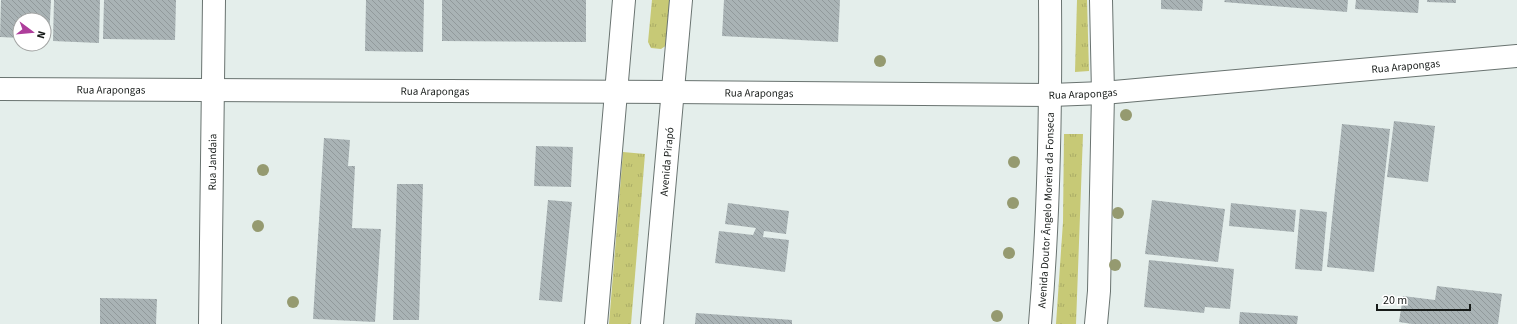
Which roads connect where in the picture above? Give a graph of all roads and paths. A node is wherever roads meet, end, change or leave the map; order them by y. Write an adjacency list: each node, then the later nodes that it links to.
1 (214, 0): 8 (street, Rua Jandaia)
2 (624, 0): 9 (street)
3 (681, 0): 10 (street, Avenida Pirapó)
4 (1050, 0): 12 (street, Avenida Doutor Ângelo Moreira da Fonseca)
5 (1101, 0): 11 (street)
6 (1517, 56): 11 (street, Rua Arapongas)
7 (0, 89): 8 (street, Rua Arapongas)
8 (213, 90): 9 (street, Rua Arapongas); 13 (street, Rua Jandaia)
9 (615, 91): 10 (street, Rua Arapongas); 14 (street)
10 (672, 92): 12 (street, Rua Arapongas); 15 (street, Avenida Pirapó)
11 (1103, 93): 12 (street, Rua Arapongas); 17 (street)
12 (1051, 95): 16 (street, Avenida Doutor Ângelo Moreira da Fonseca)
13 (210, 324)
14 (596, 324)
15 (652, 324)
16 (1040, 324)
17 (1096, 324)

